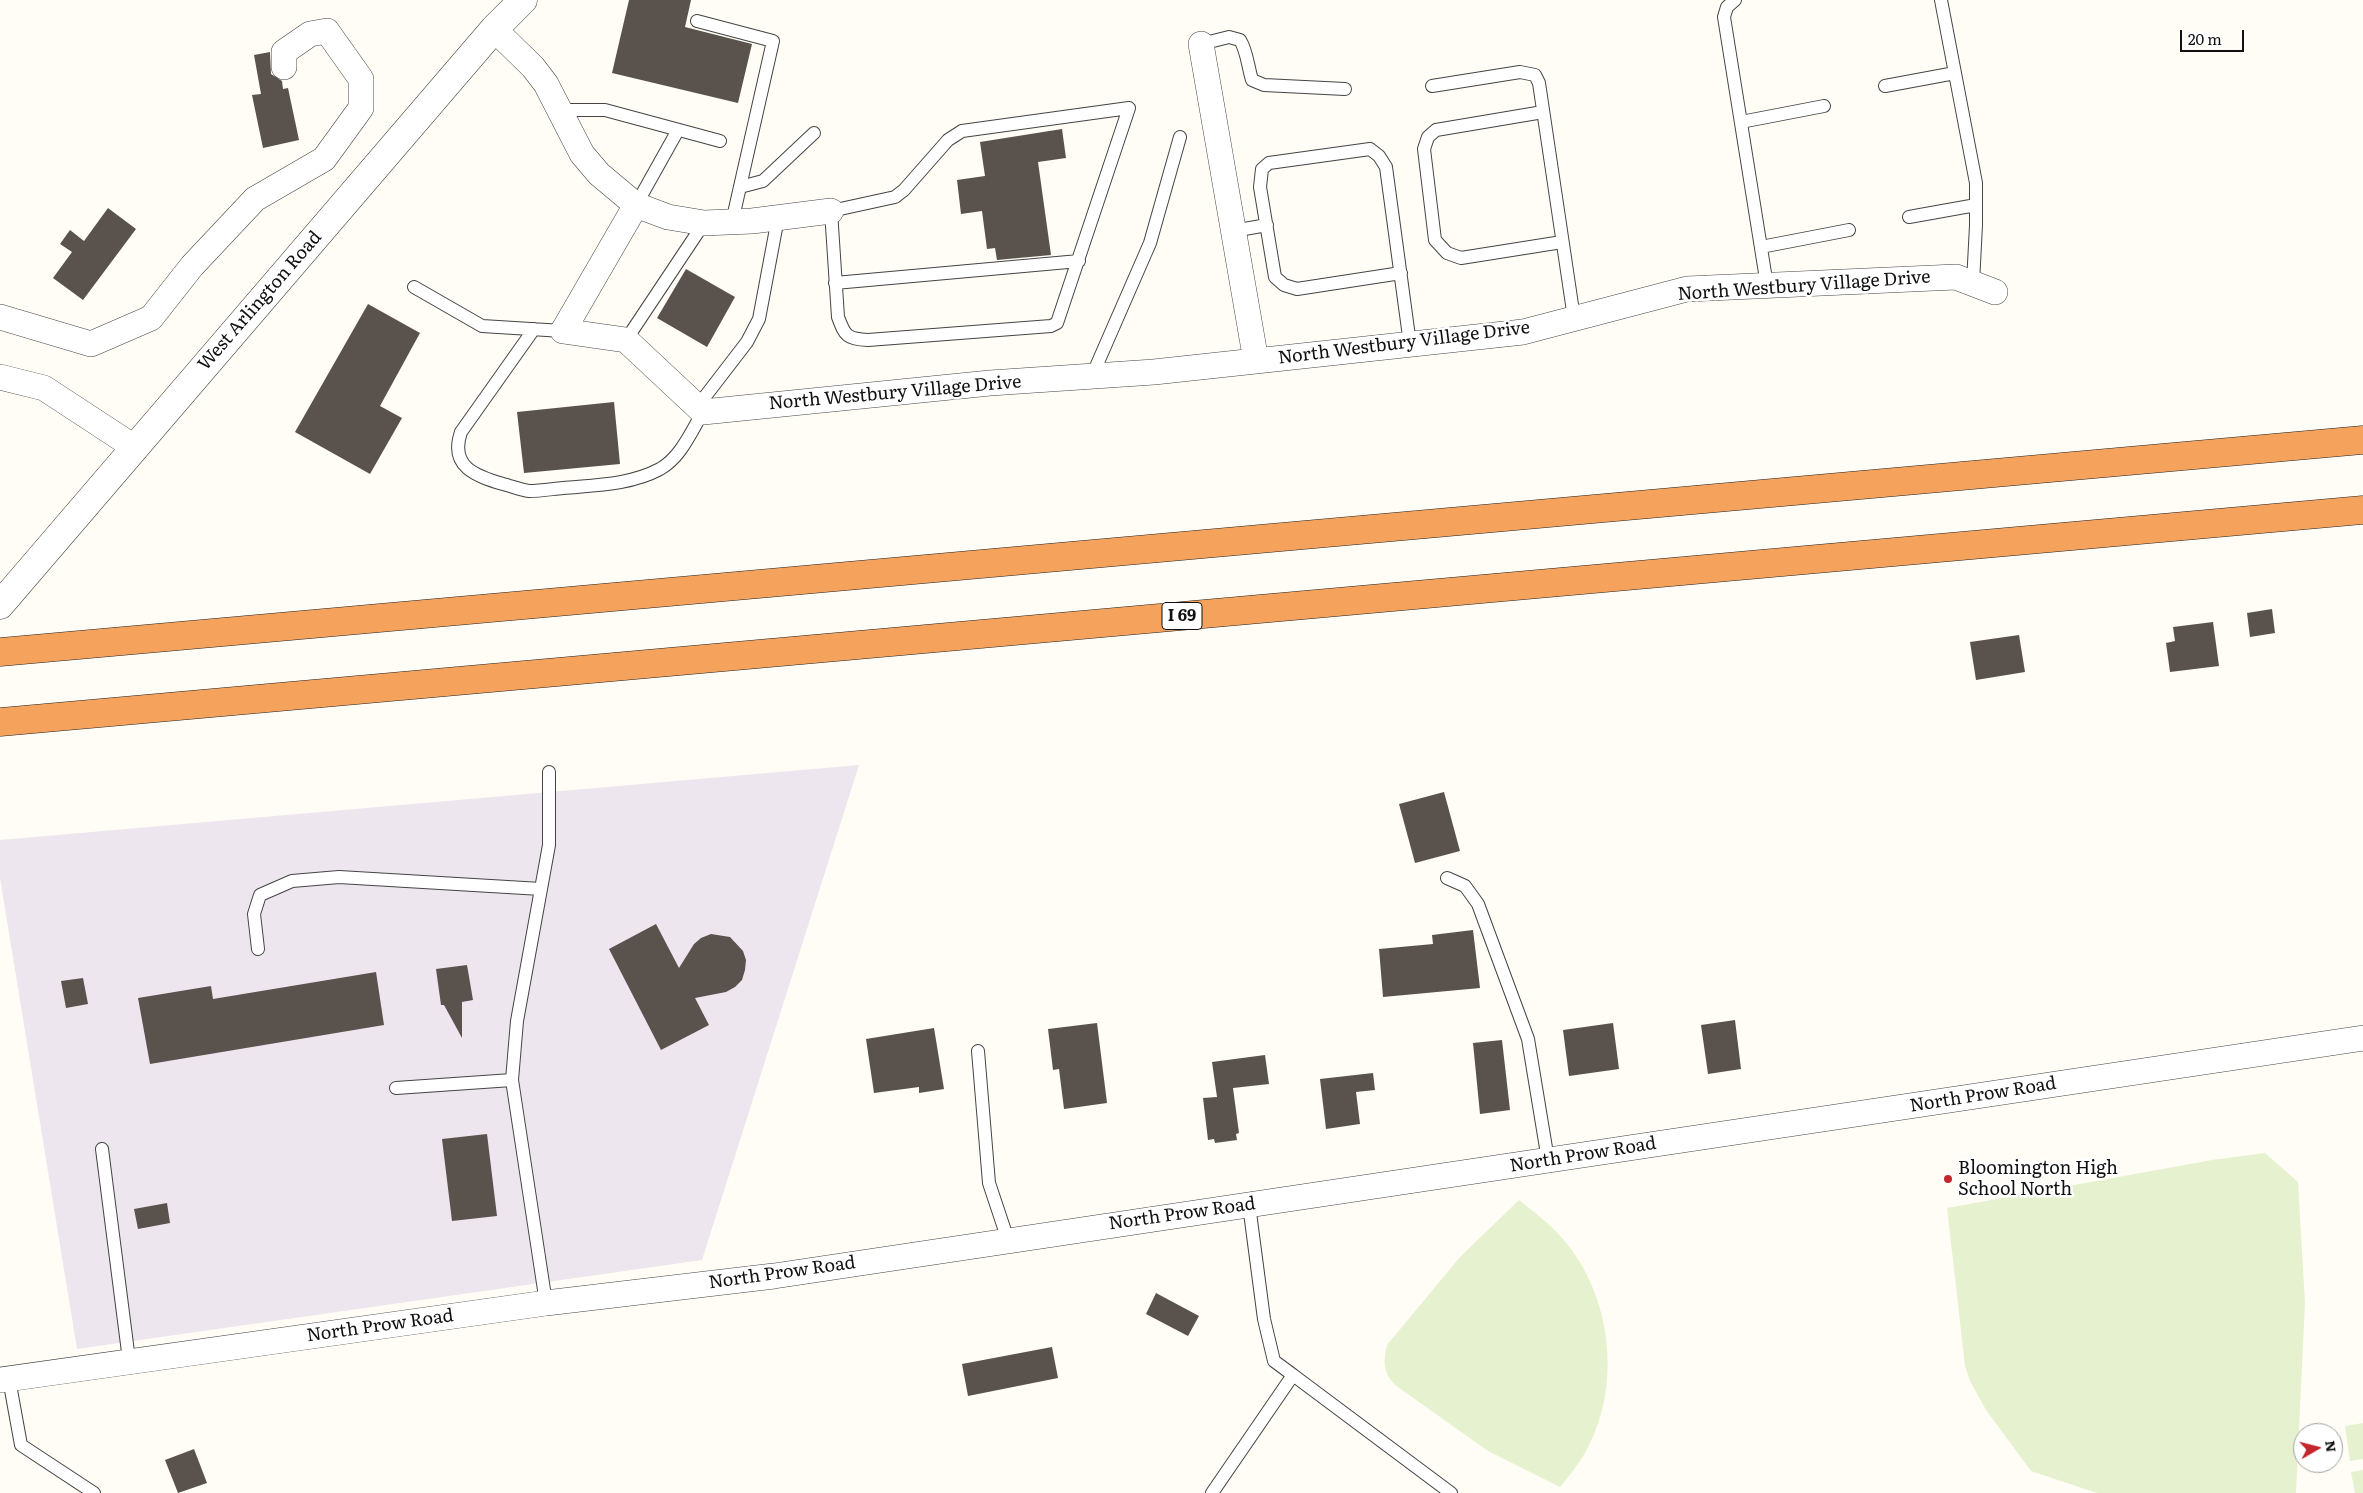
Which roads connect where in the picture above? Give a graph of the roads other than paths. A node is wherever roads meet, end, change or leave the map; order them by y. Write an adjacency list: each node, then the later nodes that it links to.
1 (523, 0): 5 (street, West Arlington Road)
2 (1735, 0): 15 (lane)
3 (1941, 0): 8 (lane)
4 (696, 21): 20 (lane)
5 (494, 29): 13 (street); 50 (street, West Arlington Road)
6 (1201, 44): 11 (lane); 30 (street, North Westbury Village Drive)
7 (284, 67): 39 (street)
8 (1955, 73): 10 (lane); 22 (lane)
9 (1432, 86): 14 (lane)
10 (1885, 86)
11 (1345, 89)
12 (1824, 106): 15 (lane)
13 (560, 110): 16 (lane); 21 (street)
14 (1544, 112): 31 (lane); 31 (lane)
15 (1741, 122): 32 (lane)
16 (678, 130): 19 (lane); 21 (lane)
17 (814, 133): 20 (lane)
18 (1180, 136): 46 (lane)
19 (720, 141)
20 (740, 187): 26 (lane)
21 (636, 205): 27 (street); 42 (street)
22 (1976, 205): 24 (lane); 38 (lane)
23 (831, 211): 25 (street); 33 (lane); 35 (lane)
24 (1909, 216)
25 (778, 218): 26 (street); 48 (lane)
26 (732, 222): 27 (street)
27 (704, 223): 43 (lane)
28 (1266, 225): 30 (lane); 34 (lane); 34 (lane)
29 (1849, 230): 32 (lane)
30 (1233, 231): 45 (street, North Westbury Village Drive)
31 (1562, 242): 40 (lane)
32 (1761, 247): 36 (lane)
33 (1079, 261): 35 (lane); 35 (lane)
34 (1401, 273): 44 (lane)
35 (835, 283)
36 (1765, 286): 38 (street, North Westbury Village Drive); 40 (street, North Westbury Village Drive)
37 (414, 287): 41 (lane)
38 (1984, 288)
39 (0, 317)
40 (1574, 318): 44 (street, North Westbury Village Drive)
41 (534, 329): 42 (lane); 48 (lane)
42 (563, 331): 43 (street)
43 (626, 340): 48 (street)
44 (1410, 344): 45 (street, North Westbury Village Drive)
45 (1256, 361): 46 (street, North Westbury Village Drive)
46 (1092, 376): 48 (street, North Westbury Village Drive)
47 (0, 377): 50 (street)
48 (700, 409)
49 (2363, 440): 53 (highway)
50 (134, 447): 52 (street, West Arlington Road)
51 (2363, 510): 54 (highway, I 69)
52 (0, 605)
53 (0, 652)
54 (0, 722)
55 (549, 772): 57 (lane)
56 (1447, 878): 64 (lane)
57 (541, 889): 58 (lane); 61 (lane)
58 (258, 949)
59 (2363, 1038): 64 (street, North Prow Road)
60 (978, 1051): 66 (lane)
61 (512, 1080): 62 (lane); 67 (lane)
62 (396, 1088)
63 (102, 1149): 68 (lane)
64 (1548, 1160): 65 (street, North Prow Road)
65 (1249, 1205): 66 (street, North Prow Road); 69 (lane)
66 (1008, 1240): 67 (street, North Prow Road)
67 (546, 1303): 68 (street, North Prow Road)
68 (129, 1360): 70 (street, North Prow Road)
69 (1293, 1375): 72 (lane); 73 (lane)
70 (4, 1379): 71 (lane)
71 (94, 1493)
72 (1212, 1493)
73 (1452, 1493)

